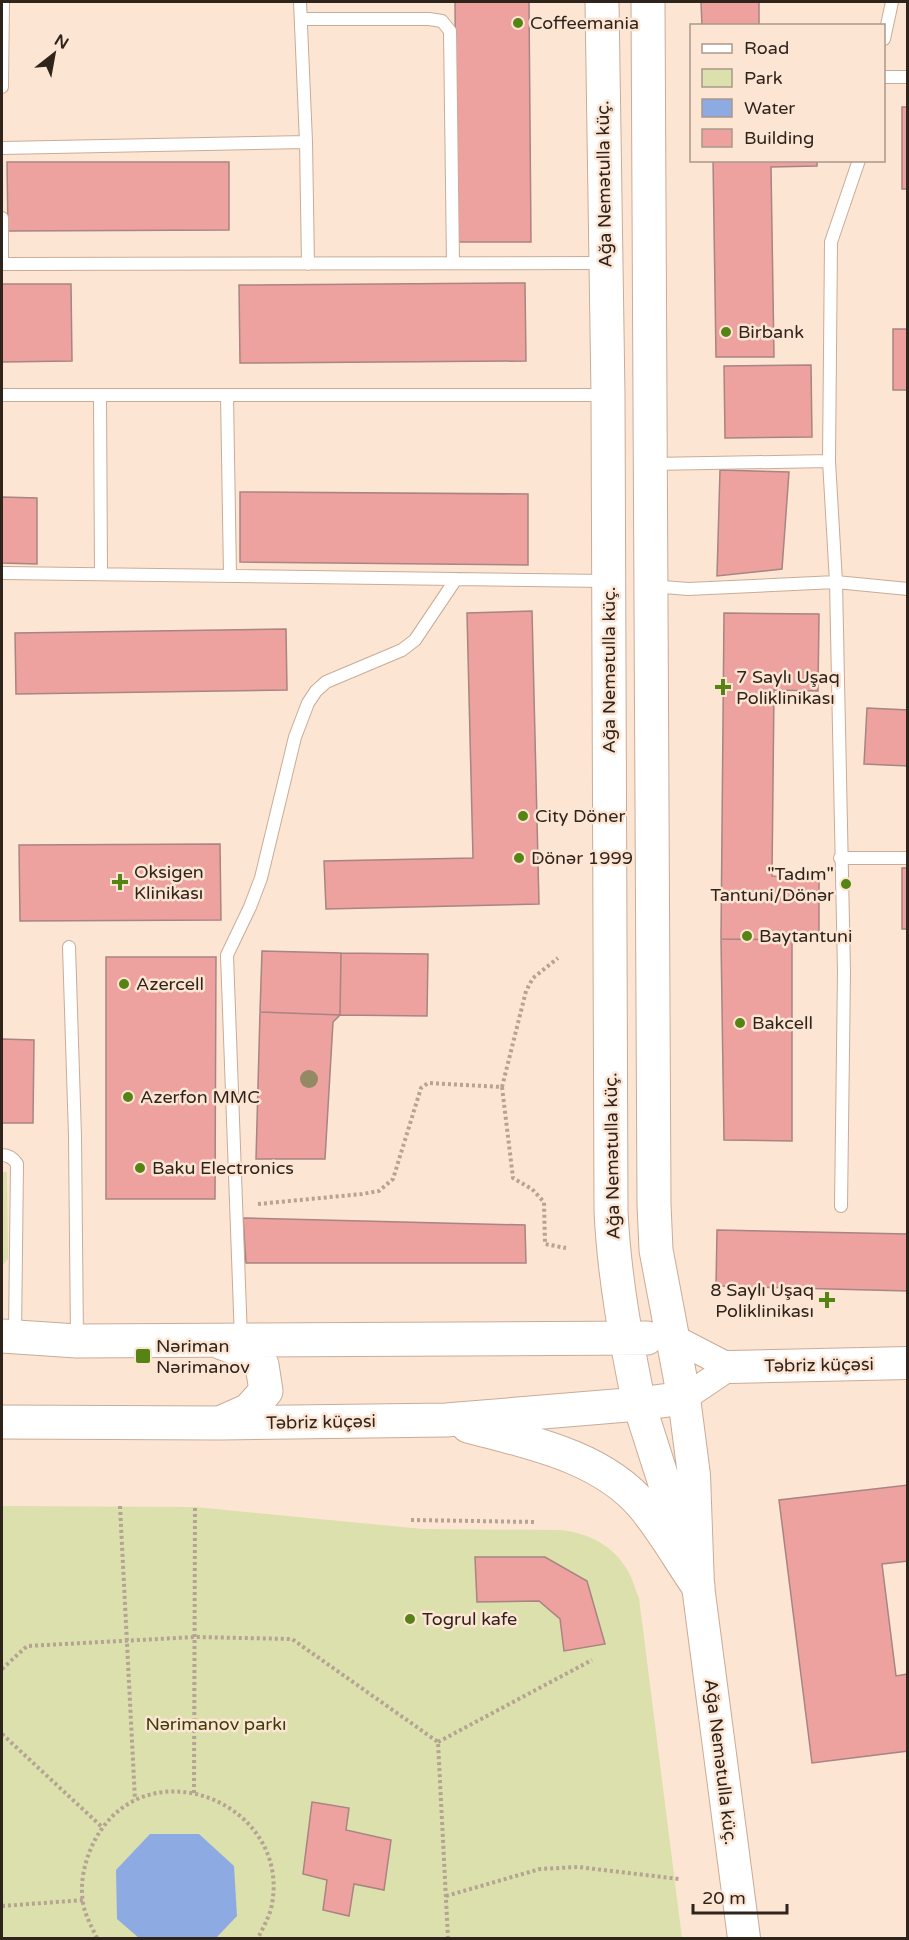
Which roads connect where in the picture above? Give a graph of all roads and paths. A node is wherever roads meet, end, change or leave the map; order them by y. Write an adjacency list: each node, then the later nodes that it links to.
1 (3, 2): 10 (lane)
2 (300, 2): 6 (lane)
3 (602, 2): 16 (main road, Ağa Nemətulla küç.)
4 (648, 2): 24 (main road)
5 (892, 2): 7 (lane)
6 (301, 19): 11 (lane); 15 (lane)
7 (885, 34)
8 (885, 77): 9 (lane)
9 (908, 77)
10 (2, 87)
11 (306, 142): 12 (lane); 18 (lane)
12 (2, 148)
13 (858, 162): 23 (lane)
14 (2, 218): 17 (lane)
15 (453, 263): 16 (lane); 18 (lane)
16 (605, 263): 21 (main road, Ağa Nemətulla küç.)
17 (2, 264): 18 (lane)
18 (308, 264)
19 (2, 395): 22 (lane)
20 (227, 395): 21 (lane); 22 (lane); 27 (lane)
21 (608, 395): 29 (main road, Ağa Nemətulla küç.)
22 (100, 396): 26 (lane)
23 (829, 461): 24 (lane); 30 (lane)
24 (651, 464): 31 (main road)
25 (2, 573): 26 (lane)
26 (101, 574): 27 (lane)
27 (230, 575): 28 (lane)
28 (456, 579): 29 (lane); 39 (lane)
29 (608, 581): 44 (main road, Ağa Nemətulla küç.)
30 (836, 582): 31 (lane); 32 (lane); 33 (lane)
31 (651, 586): 43 (main road)
32 (908, 589)
33 (840, 858): 34 (lane); 40 (lane)
34 (908, 858)
35 (69, 947): 45 (lane)
36 (558, 958): 37 (path)
37 (502, 1087): 39 (path); 41 (path)
38 (2, 1155): 42 (lane)
39 (236, 1205): 46 (lane)
40 (841, 1206)
41 (566, 1248)
42 (8, 1336): 45 (main road)
43 (672, 1337): 44 (main road); 48 (street); 49 (main road)
44 (625, 1338): 46 (main road); 50 (main road, Ağa Nemətulla küç.)
45 (77, 1341): 46 (main road)
46 (228, 1341): 53 (main road)
47 (908, 1363): 48 (street, Təbriz küçəsi)
48 (730, 1366): 49 (street)
49 (684, 1398): 50 (main road, Təbriz küçəsi); 58 (street)
50 (639, 1404): 51 (main road, Təbriz küçəsi); 58 (street)
51 (446, 1420): 53 (main road, Təbriz küçəsi); 58 (main road)
52 (2, 1422): 53 (main road, Təbriz küçəsi)
53 (220, 1423)
54 (120, 1506): 60 (path)
55 (195, 1507): 59 (path)
56 (411, 1520): 57 (path)
57 (537, 1522)
58 (698, 1586): 75 (street, Ağa Nemətulla küç.)
59 (195, 1637): 60 (path); 64 (path); 65 (path)
60 (127, 1640): 62 (path); 66 (path)
61 (592, 1660): 64 (path)
62 (2, 1669)
63 (2, 1734): 67 (path)
64 (438, 1742): 69 (path)
65 (194, 1793): 66 (path); 73 (path)
66 (135, 1800): 67 (path)
67 (102, 1827): 70 (path)
68 (679, 1879): 69 (path)
69 (446, 1896): 74 (path)
70 (84, 1900): 71 (path); 72 (path)
71 (2, 1906)
72 (97, 1938)
73 (258, 1938)
74 (448, 1938)
75 (744, 1938)

